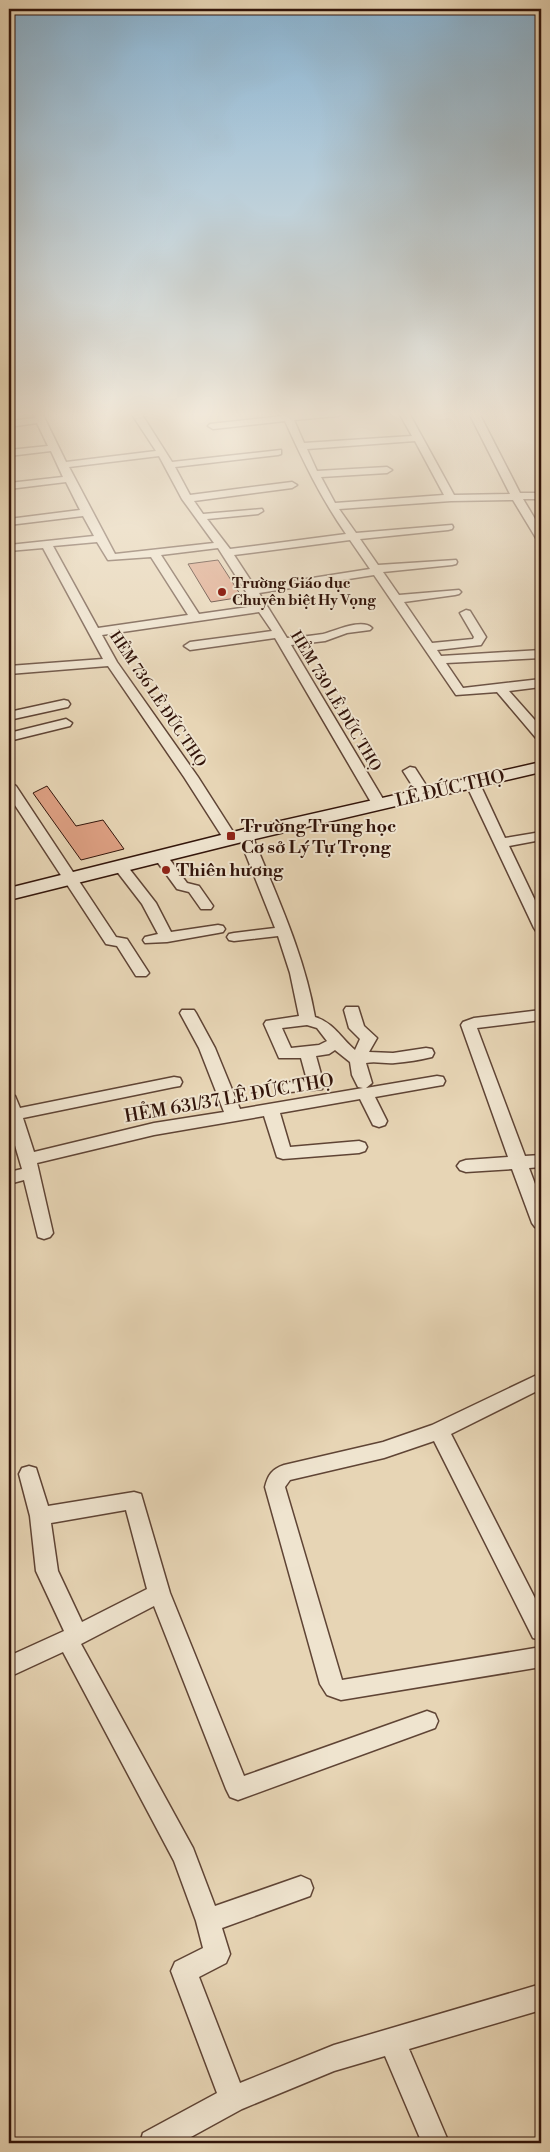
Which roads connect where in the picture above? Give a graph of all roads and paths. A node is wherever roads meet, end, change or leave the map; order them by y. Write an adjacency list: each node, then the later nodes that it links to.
1 (75, 513): 8 (street)
2 (87, 513): 11 (street)
3 (197, 513): 7 (street, HẺM 730 LÊ ĐỨC THỌ)
4 (235, 513): 7 (street)
5 (337, 513): 10 (street)
6 (526, 513): 12 (street)
7 (200, 517): 15 (street, HẺM 730 LÊ ĐỨC THỌ)
8 (9, 522)
9 (448, 527): 10 (street)
10 (353, 536): 15 (street); 18 (street)
11 (101, 538): 13 (street); 16 (street)
12 (541, 538)
13 (46, 544): 14 (street); 26 (street, HẺM 736 LÊ ĐỨC THỌ)
14 (9, 548)
15 (223, 549): 16 (street); 19 (street, HẺM 730 LÊ ĐỨC THỌ)
16 (154, 553): 24 (street)
17 (452, 562): 18 (street)
18 (377, 570): 19 (street); 21 (street)
19 (252, 590): 22 (street, HẺM 730 LÊ ĐỨC THỌ)
20 (455, 592): 21 (street)
21 (397, 599): 29 (street)
22 (262, 608): 24 (street); 27 (street, HẺM 730 LÊ ĐỨC THỌ)
23 (466, 614): 29 (street)
24 (195, 617): 26 (street)
25 (366, 628): 27 (street)
26 (95, 632): 32 (street, HẺM 736 LÊ ĐỨC THỌ)
27 (282, 638): 28 (street); 46 (street, HẺM 730 LÊ ĐỨC THỌ)
28 (190, 646)
29 (429, 647): 31 (street)
30 (541, 654): 31 (street)
31 (438, 660): 35 (street)
32 (111, 662): 33 (street); 47 (street, HẺM 736 LÊ ĐỨC THỌ)
33 (9, 670)
34 (541, 683): 35 (street)
35 (500, 688): 39 (street)
36 (64, 704): 37 (street)
37 (9, 716)
38 (66, 724): 40 (street)
39 (541, 735)
40 (9, 737)
41 (541, 768): 43 (main road, LÊ ĐỨC THỌ)
42 (410, 771): 45 (street)
43 (472, 782): 45 (main road, LÊ ĐỨC THỌ); 49 (street)
44 (9, 786): 52 (street)
45 (424, 793): 46 (main road, LÊ ĐỨC THỌ)
46 (379, 804): 47 (main road, LÊ ĐỨC THỌ)
47 (238, 836): 50 (main road, LÊ ĐỨC THỌ); 57 (street, HẺM 736 LÊ ĐỨC THỌ)
48 (541, 836): 49 (street)
49 (500, 842): 55 (street)
50 (160, 856): 51 (main road, LÊ ĐỨC THỌ); 54 (street)
51 (119, 866): 52 (main road, LÊ ĐỨC THỌ); 59 (street)
52 (69, 880): 53 (main road, LÊ ĐỨC THỌ); 61 (street)
53 (9, 894)
54 (206, 906)
55 (541, 928)
56 (218, 929): 59 (street)
57 (284, 931): 58 (street); 65 (street, HẺM 736 LÊ ĐỨC THỌ)
58 (234, 937)
59 (167, 938): 60 (street)
60 (150, 940)
61 (141, 974)
62 (352, 1010): 69 (street)
63 (188, 1013): 76 (street)
64 (541, 1015): 80 (street)
65 (308, 1020): 66 (street); 67 (street)
66 (336, 1042): 67 (street); 69 (street)
67 (306, 1052): 72 (street)
68 (426, 1053): 69 (street)
69 (357, 1060): 73 (street)
70 (438, 1081): 73 (street, HẺM 631/37 LÊ ĐỨC THỌ)
71 (174, 1082): 74 (street)
72 (290, 1087)
73 (364, 1088): 75 (street, HẺM 631/37 LÊ ĐỨC THỌ); 77 (street)
74 (10, 1108): 81 (street)
75 (271, 1110): 76 (street, HẺM 631/37 LÊ ĐỨC THỌ); 78 (street)
76 (234, 1116): 81 (street, HẺM 631/37 LÊ ĐỨC THỌ)
77 (379, 1121)
78 (359, 1147)
79 (541, 1161): 80 (street)
80 (518, 1163): 82 (street); 84 (street)
81 (29, 1166): 83 (street, HẺM 631/37 LÊ ĐỨC THỌ); 85 (street)
82 (466, 1166)
83 (9, 1178)
84 (541, 1223)
85 (44, 1233)
86 (541, 1380): 87 (street)
87 (439, 1430): 91 (street); 93 (street)
88 (29, 1474): 89 (street)
89 (40, 1516): 90 (street); 92 (street)
90 (159, 1593): 92 (street); 95 (street)
91 (541, 1631)
92 (72, 1637): 94 (street); 97 (street)
93 (541, 1658)
94 (9, 1667)
95 (427, 1721)
96 (301, 1888): 97 (street)
97 (208, 1921): 100 (street)
98 (541, 1997): 99 (street)
99 (392, 2041): 100 (street); 102 (street)
100 (233, 2099): 101 (street)
101 (154, 2143)
102 (436, 2143)

